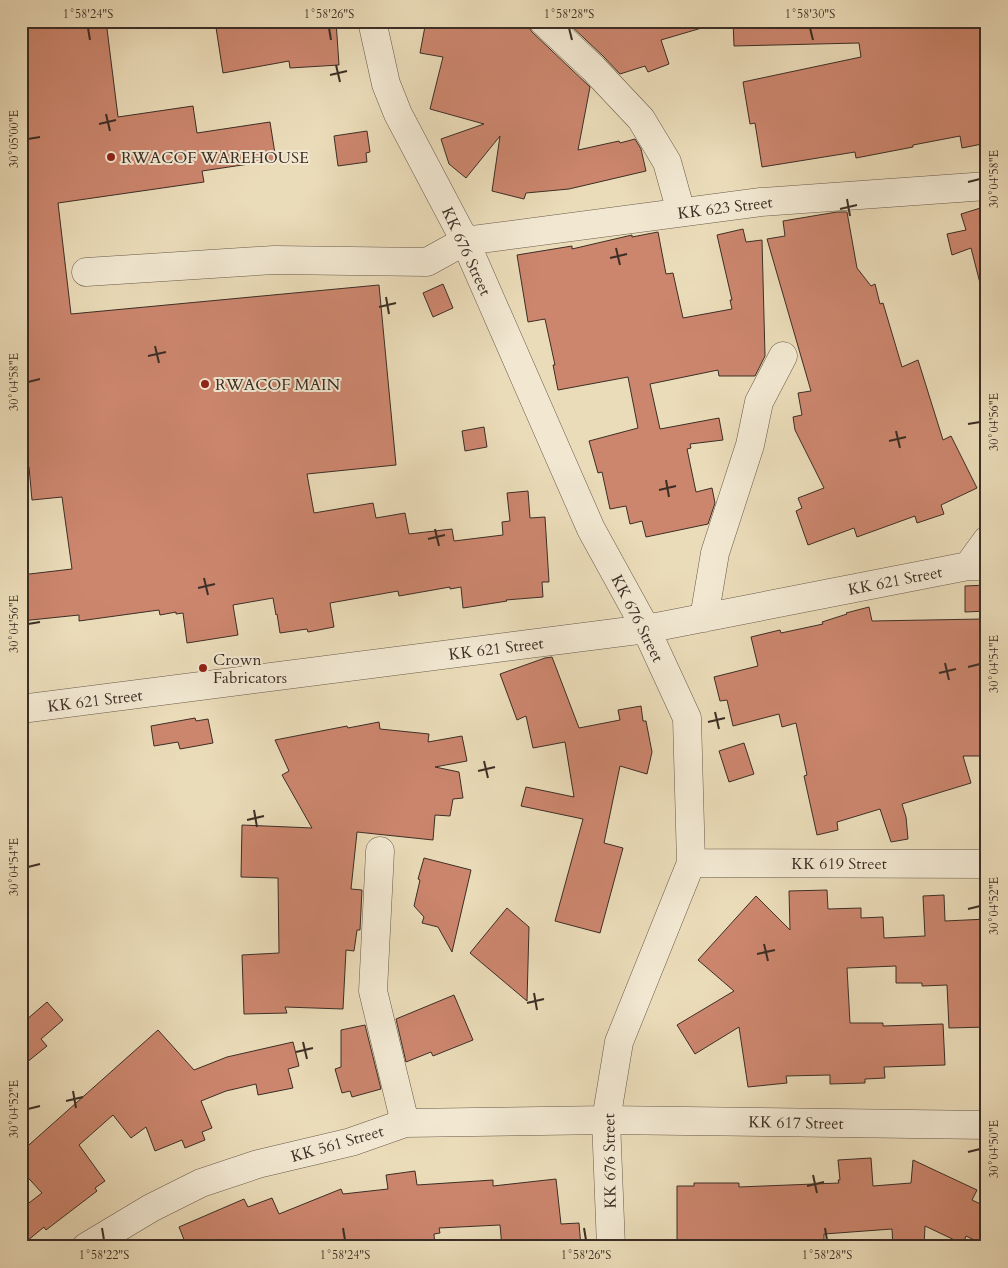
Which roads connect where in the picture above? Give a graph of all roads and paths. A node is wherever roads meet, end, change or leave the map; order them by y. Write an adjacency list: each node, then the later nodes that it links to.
1 (372, 21): 5 (street, KK 676 Street)
2 (543, 21): 4 (street)
3 (987, 186): 4 (street, KK 623 Street)
4 (681, 212): 5 (street, KK 623 Street)
5 (465, 241): 6 (street); 11 (street, KK 676 Street)
6 (86, 272)
7 (783, 356): 10 (street)
8 (987, 540): 9 (street, KK 621 Street)
9 (978, 566): 10 (street, KK 621 Street)
10 (704, 618): 11 (street, KK 621 Street)
11 (646, 629): 12 (street, KK 621 Street); 14 (street, KK 676 Street)
12 (21, 709)
13 (380, 851): 17 (street)
14 (691, 863): 15 (street, KK 619 Street); 16 (street, KK 676 Street)
15 (987, 864)
16 (606, 1120): 17 (street, KK 561 Street); 18 (street, KK 617 Street); 20 (street, KK 676 Street)
17 (405, 1123): 19 (street, KK 561 Street)
18 (987, 1125)
19 (86, 1247)
20 (611, 1247)

